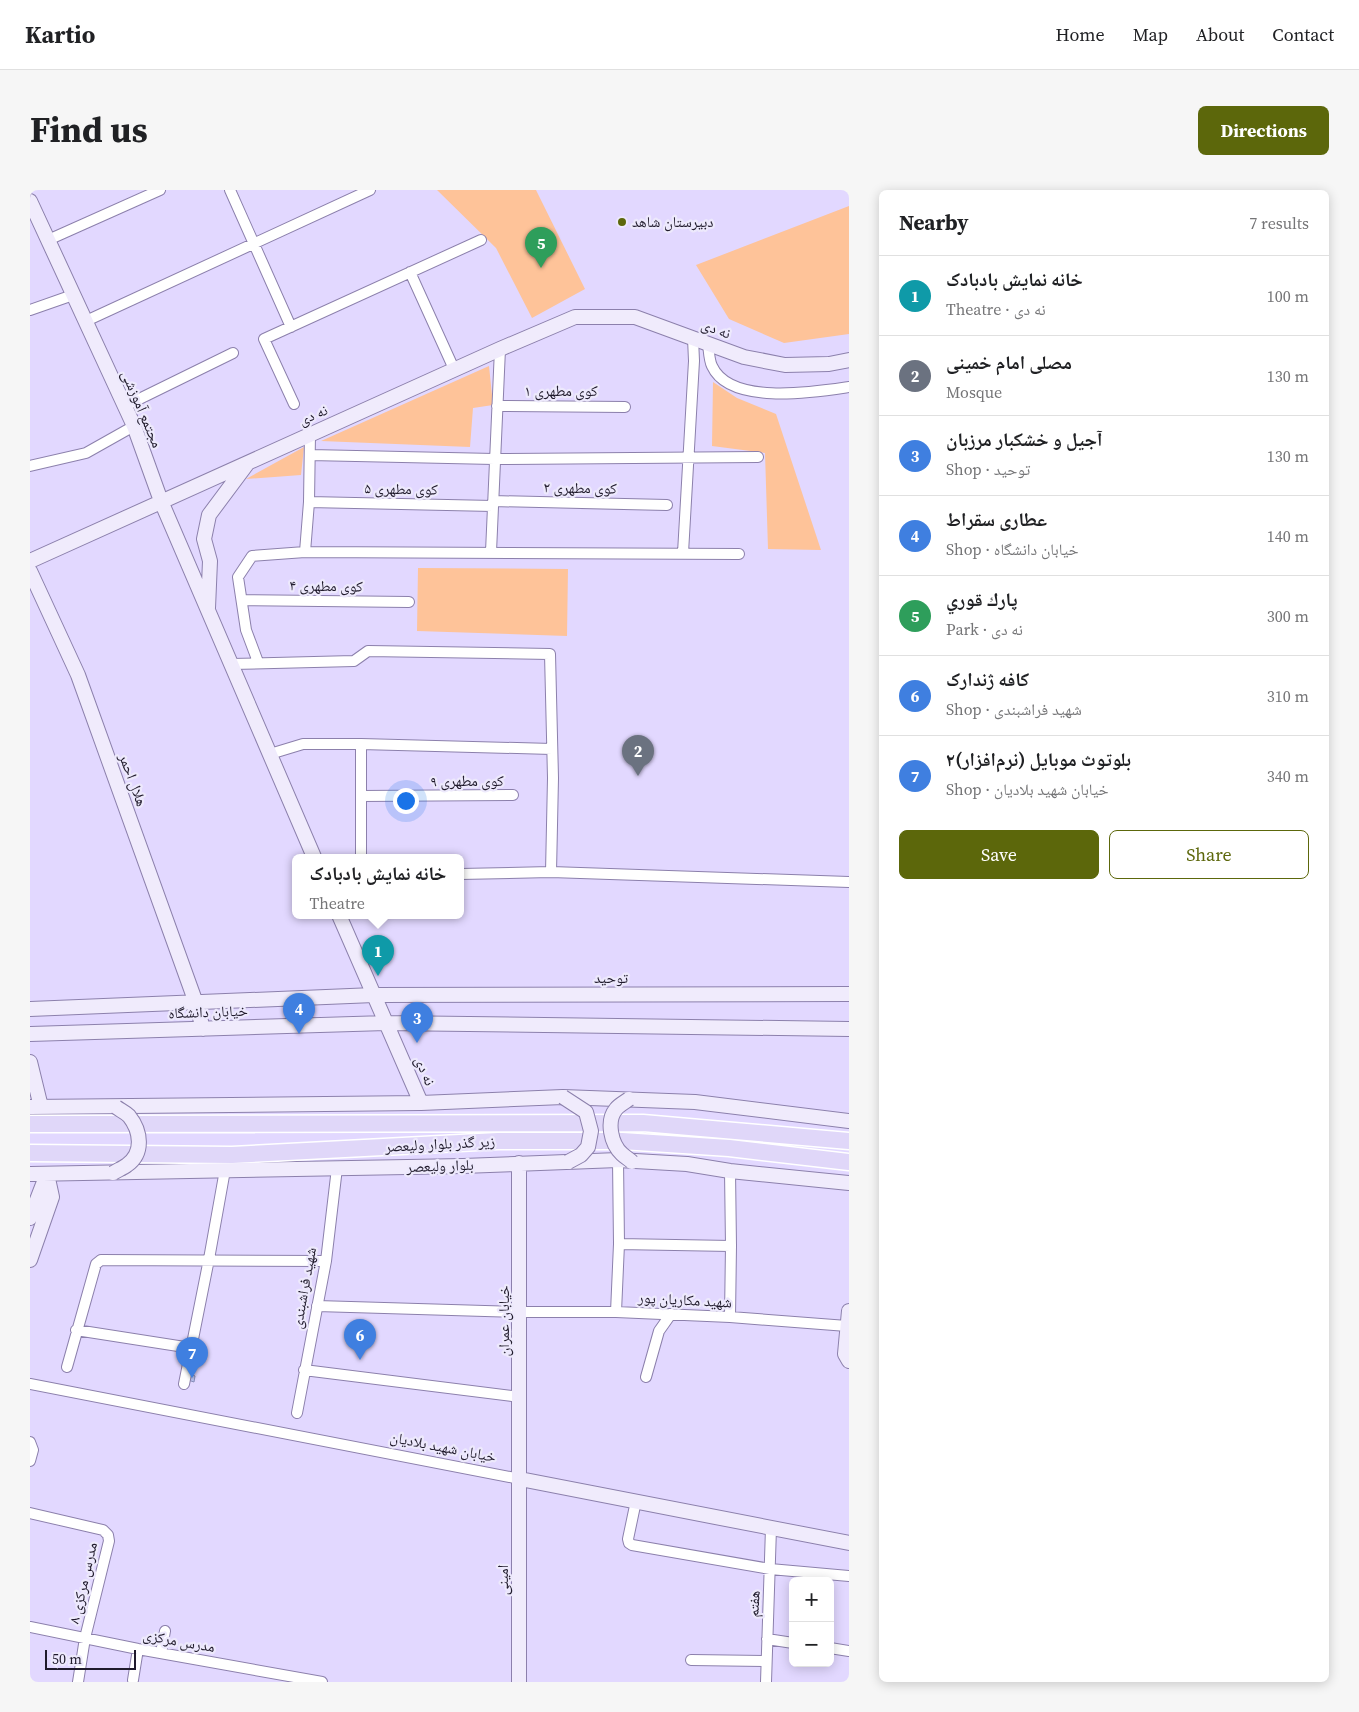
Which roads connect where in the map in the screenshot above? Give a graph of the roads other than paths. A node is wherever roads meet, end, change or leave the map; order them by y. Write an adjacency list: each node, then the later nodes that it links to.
1 (160, 190): 5 (street)
2 (230, 190): 7 (street)
3 (370, 190): 7 (street)
4 (30, 201): 5 (street, مجتمع آموزشی)
5 (48, 240): 9 (street, مجتمع آموزشی)
6 (481, 240): 8 (street)
7 (254, 244): 11 (street); 12 (street)
8 (410, 272): 12 (street); 18 (street)
9 (73, 295): 10 (street); 11 (street, مجتمع آموزشی)
10 (30, 310)
11 (86, 321): 21 (street, مجتمع آموزشی)
12 (291, 327): 20 (street)
13 (694, 338): 14 (street, نه دی); 15 (street, نه دی); 27 (street)
14 (708, 344): 17 (street, نه دی); 19 (street)
15 (500, 349): 18 (street, نه دی); 22 (street)
16 (233, 353): 21 (street)
17 (849, 360)
18 (454, 369): 25 (street, نه دی)
19 (849, 387)
20 (294, 404)
21 (125, 406): 24 (street, مجتمع آموزشی)
22 (497, 406): 23 (street, کوی مطهری ۱); 29 (street)
23 (624, 407)
24 (134, 426): 31 (street); 32 (street, مجتمع آموزشی)
25 (310, 434): 26 (street); 30 (street, نه دی)
26 (310, 456): 29 (street); 33 (street)
27 (688, 457): 28 (street); 29 (street); 38 (street)
28 (758, 457)
29 (494, 459): 34 (street)
30 (248, 462): 32 (street, نه دی); 44 (street)
31 (30, 466)
32 (160, 501): 40 (street); 44 (street)
33 (309, 502): 34 (street, کوی مطهری ۵); 36 (street)
34 (493, 504): 35 (street, کوی مطهری ۲); 37 (street)
35 (667, 505)
36 (305, 552): 37 (street); 42 (street)
37 (491, 552): 38 (street)
38 (683, 553): 39 (street)
39 (739, 554)
40 (30, 561)
41 (30, 571): 60 (street, هلال احمر)
42 (242, 600): 43 (street, کوی مطهری ۴); 45 (street)
43 (409, 602)
44 (208, 611): 46 (street)
45 (258, 662): 46 (street); 48 (street)
46 (231, 664): 49 (street)
47 (361, 744): 48 (street); 49 (street); 51 (street)
48 (552, 749): 54 (street)
49 (270, 754): 52 (street)
50 (513, 795): 51 (street, کوی مطهری ۹)
51 (361, 796): 53 (street)
52 (313, 854)
53 (361, 854)
54 (551, 872): 55 (street); 56 (street)
55 (464, 874)
56 (849, 882)
57 (341, 919): 59 (street, نه دی)
58 (849, 994): 59 (street, توحید)
59 (374, 995): 60 (street, خیابان دانشگاه); 62 (street, نه دی)
60 (196, 1003): 61 (street, خیابان دانشگاه); 63 (street, هلال احمر)
61 (30, 1009)
62 (386, 1023): 63 (street, خیابان دانشگاه); 64 (street); 69 (street, نه دی)
63 (203, 1029): 65 (street, خیابان دانشگاه)
64 (849, 1029)
65 (30, 1034)
66 (30, 1062): 70 (street)
67 (562, 1097): 68 (street); 69 (street); 77 (street, bridge)
68 (629, 1099): 72 (street); 76 (street, bridge)
69 (421, 1103): 71 (street)
70 (36, 1107): 71 (street)
71 (116, 1107): 83 (street, bridge)
72 (849, 1121)
73 (30, 1124): 74 (main road)
74 (849, 1141)
75 (30, 1153): 78 (main road, زیر گذر بلوار ولیعصر)
76 (625, 1161): 77 (street, بلوار ولیعصر); 82 (street, بلوار ولیعصر); 88 (street)
77 (568, 1162): 79 (street, بلوار ولیعصر)
78 (849, 1162)
79 (519, 1163): 80 (street, بلوار ولیعصر); 95 (street, خیابان عمران)
80 (337, 1168): 81 (street, بلوار ولیعصر); 92 (street, شهید فراشبندی)
81 (225, 1170): 83 (street, بلوار ولیعصر); 90 (street)
82 (730, 1171): 86 (street, بلوار ولیعصر); 89 (street)
83 (113, 1173): 85 (street, بلوار ولیعصر)
84 (30, 1174): 85 (street, بلوار ولیعصر)
85 (48, 1174): 87 (street); 91 (street)
86 (849, 1183)
87 (30, 1218)
88 (618, 1244): 89 (street); 96 (street)
89 (731, 1246): 98 (street)
90 (210, 1259): 92 (street); 100 (street); 101 (street)
91 (30, 1260)
92 (326, 1261): 93 (street, شهید فراشبندی)
93 (317, 1306): 95 (street, شهید مکاریان پور); 104 (street, شهید فراشبندی)
94 (849, 1311): 99 (street)
95 (520, 1312): 96 (street, شهید مکاریان پور); 108 (street, خیابان عمران)
96 (616, 1312): 97 (street, شهید مکاریان پور)
97 (671, 1314): 98 (street, شهید مکاریان پور); 105 (street)
98 (730, 1317): 99 (street, شهید مکاریان پور)
99 (848, 1326): 102 (street)
100 (76, 1330): 101 (street); 103 (street)
101 (191, 1348): 107 (street)
102 (849, 1361)
103 (67, 1367)
104 (304, 1370): 108 (street); 109 (street, شهید فراشبندی)
105 (646, 1377)
106 (30, 1384): 112 (street, خیابان شهید بلادیان)
107 (184, 1384)
108 (520, 1397): 112 (street, خیابان عمران)
109 (297, 1413)
110 (31, 1444): 111 (street)
111 (30, 1461)
112 (520, 1479): 113 (street, خیابان شهید بلادیان); 133 (street, امینی)
113 (636, 1502): 115 (street, خیابان شهید بلادیان); 117 (street)
114 (30, 1512): 121 (street, مدرس مرکزی ۸)
115 (772, 1528): 116 (street, خیابان شهید بلادیان); 117 (street, هفتم)
116 (849, 1544)
117 (770, 1569): 118 (street); 122 (street, هفتم)
118 (849, 1576)
119 (30, 1627): 121 (street, مدرس مرکزی)
120 (165, 1631): 127 (street)
121 (85, 1638): 124 (street, مدرس مرکزی); 131 (street, مدرس مرکزی ۸)
122 (767, 1639): 123 (street); 129 (street, هفتم)
123 (789, 1642)
124 (138, 1649): 127 (street, مدرس مرکزی); 130 (street)
125 (834, 1649): 126 (street)
126 (849, 1651)
127 (161, 1653): 132 (street, مدرس مرکزی)
128 (691, 1660): 129 (street)
129 (766, 1661): 134 (street, هفتم)
130 (133, 1680)
131 (78, 1682)
132 (322, 1682)
133 (519, 1682)
134 (766, 1682)

